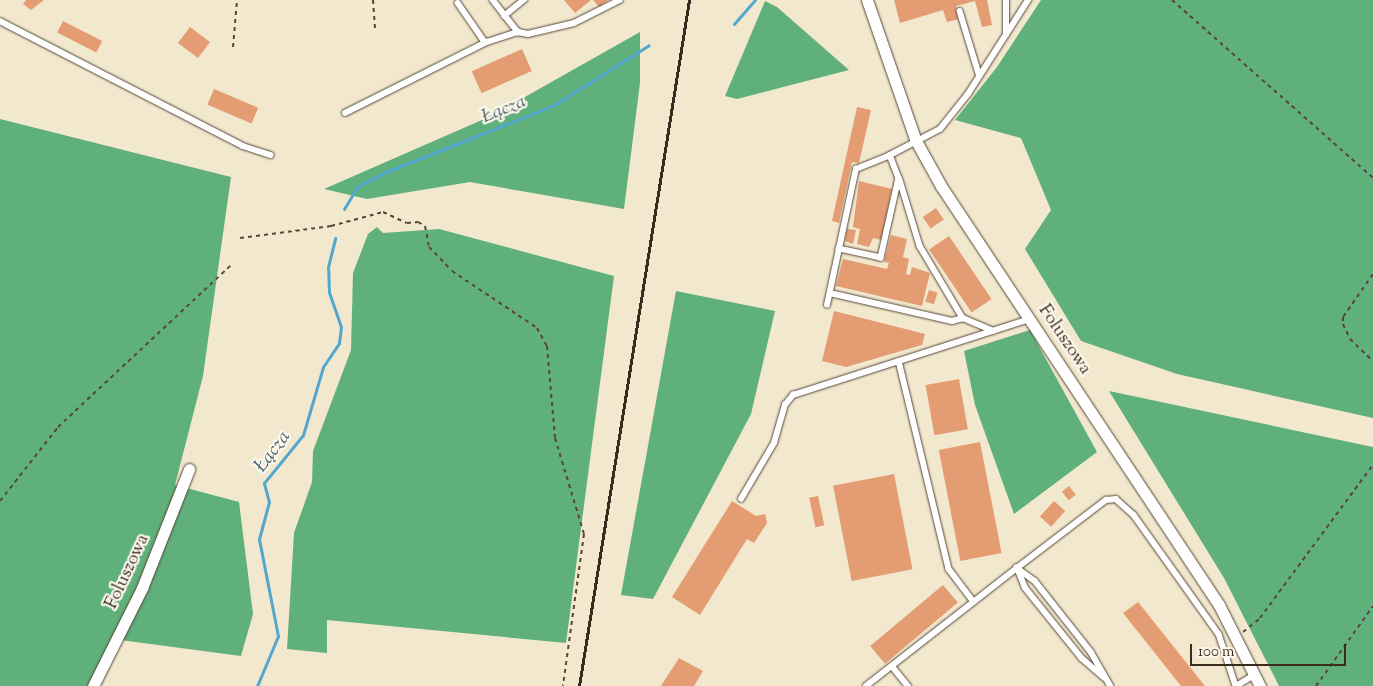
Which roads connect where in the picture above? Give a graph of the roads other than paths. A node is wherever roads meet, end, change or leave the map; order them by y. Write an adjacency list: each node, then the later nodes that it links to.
1 (493, 0): 9 (lane)
2 (524, 0): 9 (lane)
3 (620, 0): 11 (lane)
4 (867, 0): 16 (street, Foluszowa)
5 (1006, 0): 12 (lane)
6 (1028, 0): 12 (lane)
7 (458, 3): 13 (lane)
8 (960, 11): 14 (lane)
9 (504, 16): 11 (lane)
10 (0, 22): 17 (lane)
11 (518, 32): 13 (lane)
12 (1006, 35): 14 (lane)
13 (485, 42): 15 (lane)
14 (979, 74): 16 (lane)
15 (345, 113)
16 (915, 139): 18 (lane); 24 (street, Foluszowa)
17 (271, 155)
18 (890, 155): 19 (lane); 20 (lane)
19 (899, 178): 20 (lane); 23 (lane)
20 (839, 249): 21 (lane)
21 (830, 293): 22 (lane); 23 (lane)
22 (827, 305)
23 (963, 318): 25 (lane)
24 (1030, 320): 25 (lane); 32 (street, Foluszowa)
25 (994, 331): 26 (lane)
26 (899, 361): 28 (lane); 30 (lane)
27 (189, 469): 34 (street, Foluszowa)
28 (741, 499)
29 (1017, 568): 30 (lane); 33 (lane); 33 (lane); 38 (lane)
30 (974, 602): 31 (lane)
31 (892, 666): 35 (lane); 36 (lane)
32 (1254, 675): 38 (lane); 39 (street, Foluszowa)
33 (1104, 678): 37 (lane)
34 (93, 686)
35 (866, 686)
36 (908, 686)
37 (1111, 686)
38 (1236, 686)
39 (1260, 686)

